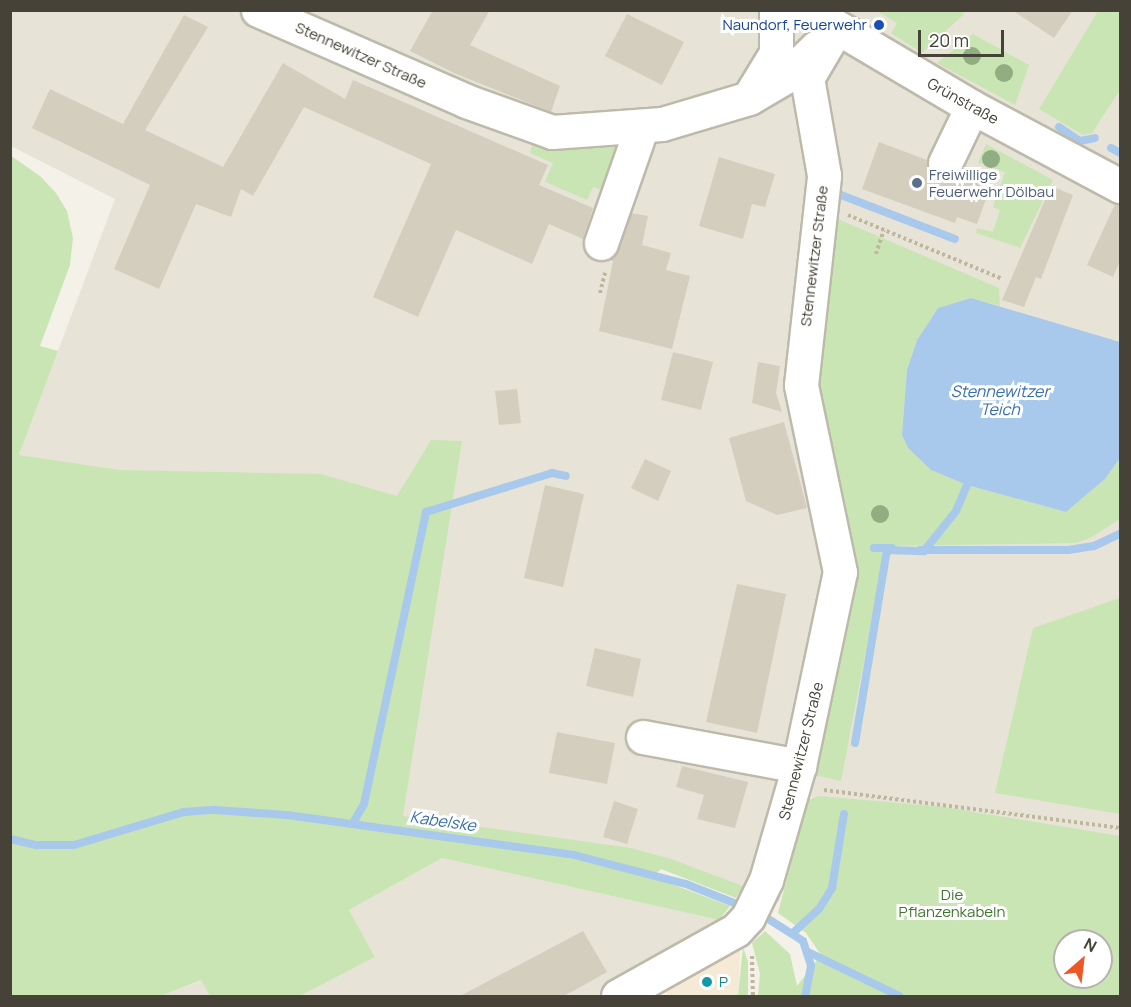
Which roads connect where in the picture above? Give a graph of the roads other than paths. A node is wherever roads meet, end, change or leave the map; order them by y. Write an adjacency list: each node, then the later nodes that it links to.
1 (258, 10): 8 (street, Stennewitzer Straße)
2 (776, 10): 5 (street)
3 (808, 10): 4 (street, Grünstraße)
4 (836, 29): 5 (street, Stennewitzer Straße); 6 (street, Grünstraße); 7 (street, Stennewitzer Straße)
5 (749, 98): 7 (street); 8 (street, Stennewitzer Straße)
6 (972, 107): 9 (street); 10 (street, Grünstraße)
7 (817, 118): 13 (street, Stennewitzer Straße)
8 (642, 126): 11 (street)
9 (945, 163)
10 (1120, 186)
11 (601, 243)
12 (643, 737): 13 (street)
13 (796, 776): 14 (street, Stennewitzer Straße)
14 (618, 996)

